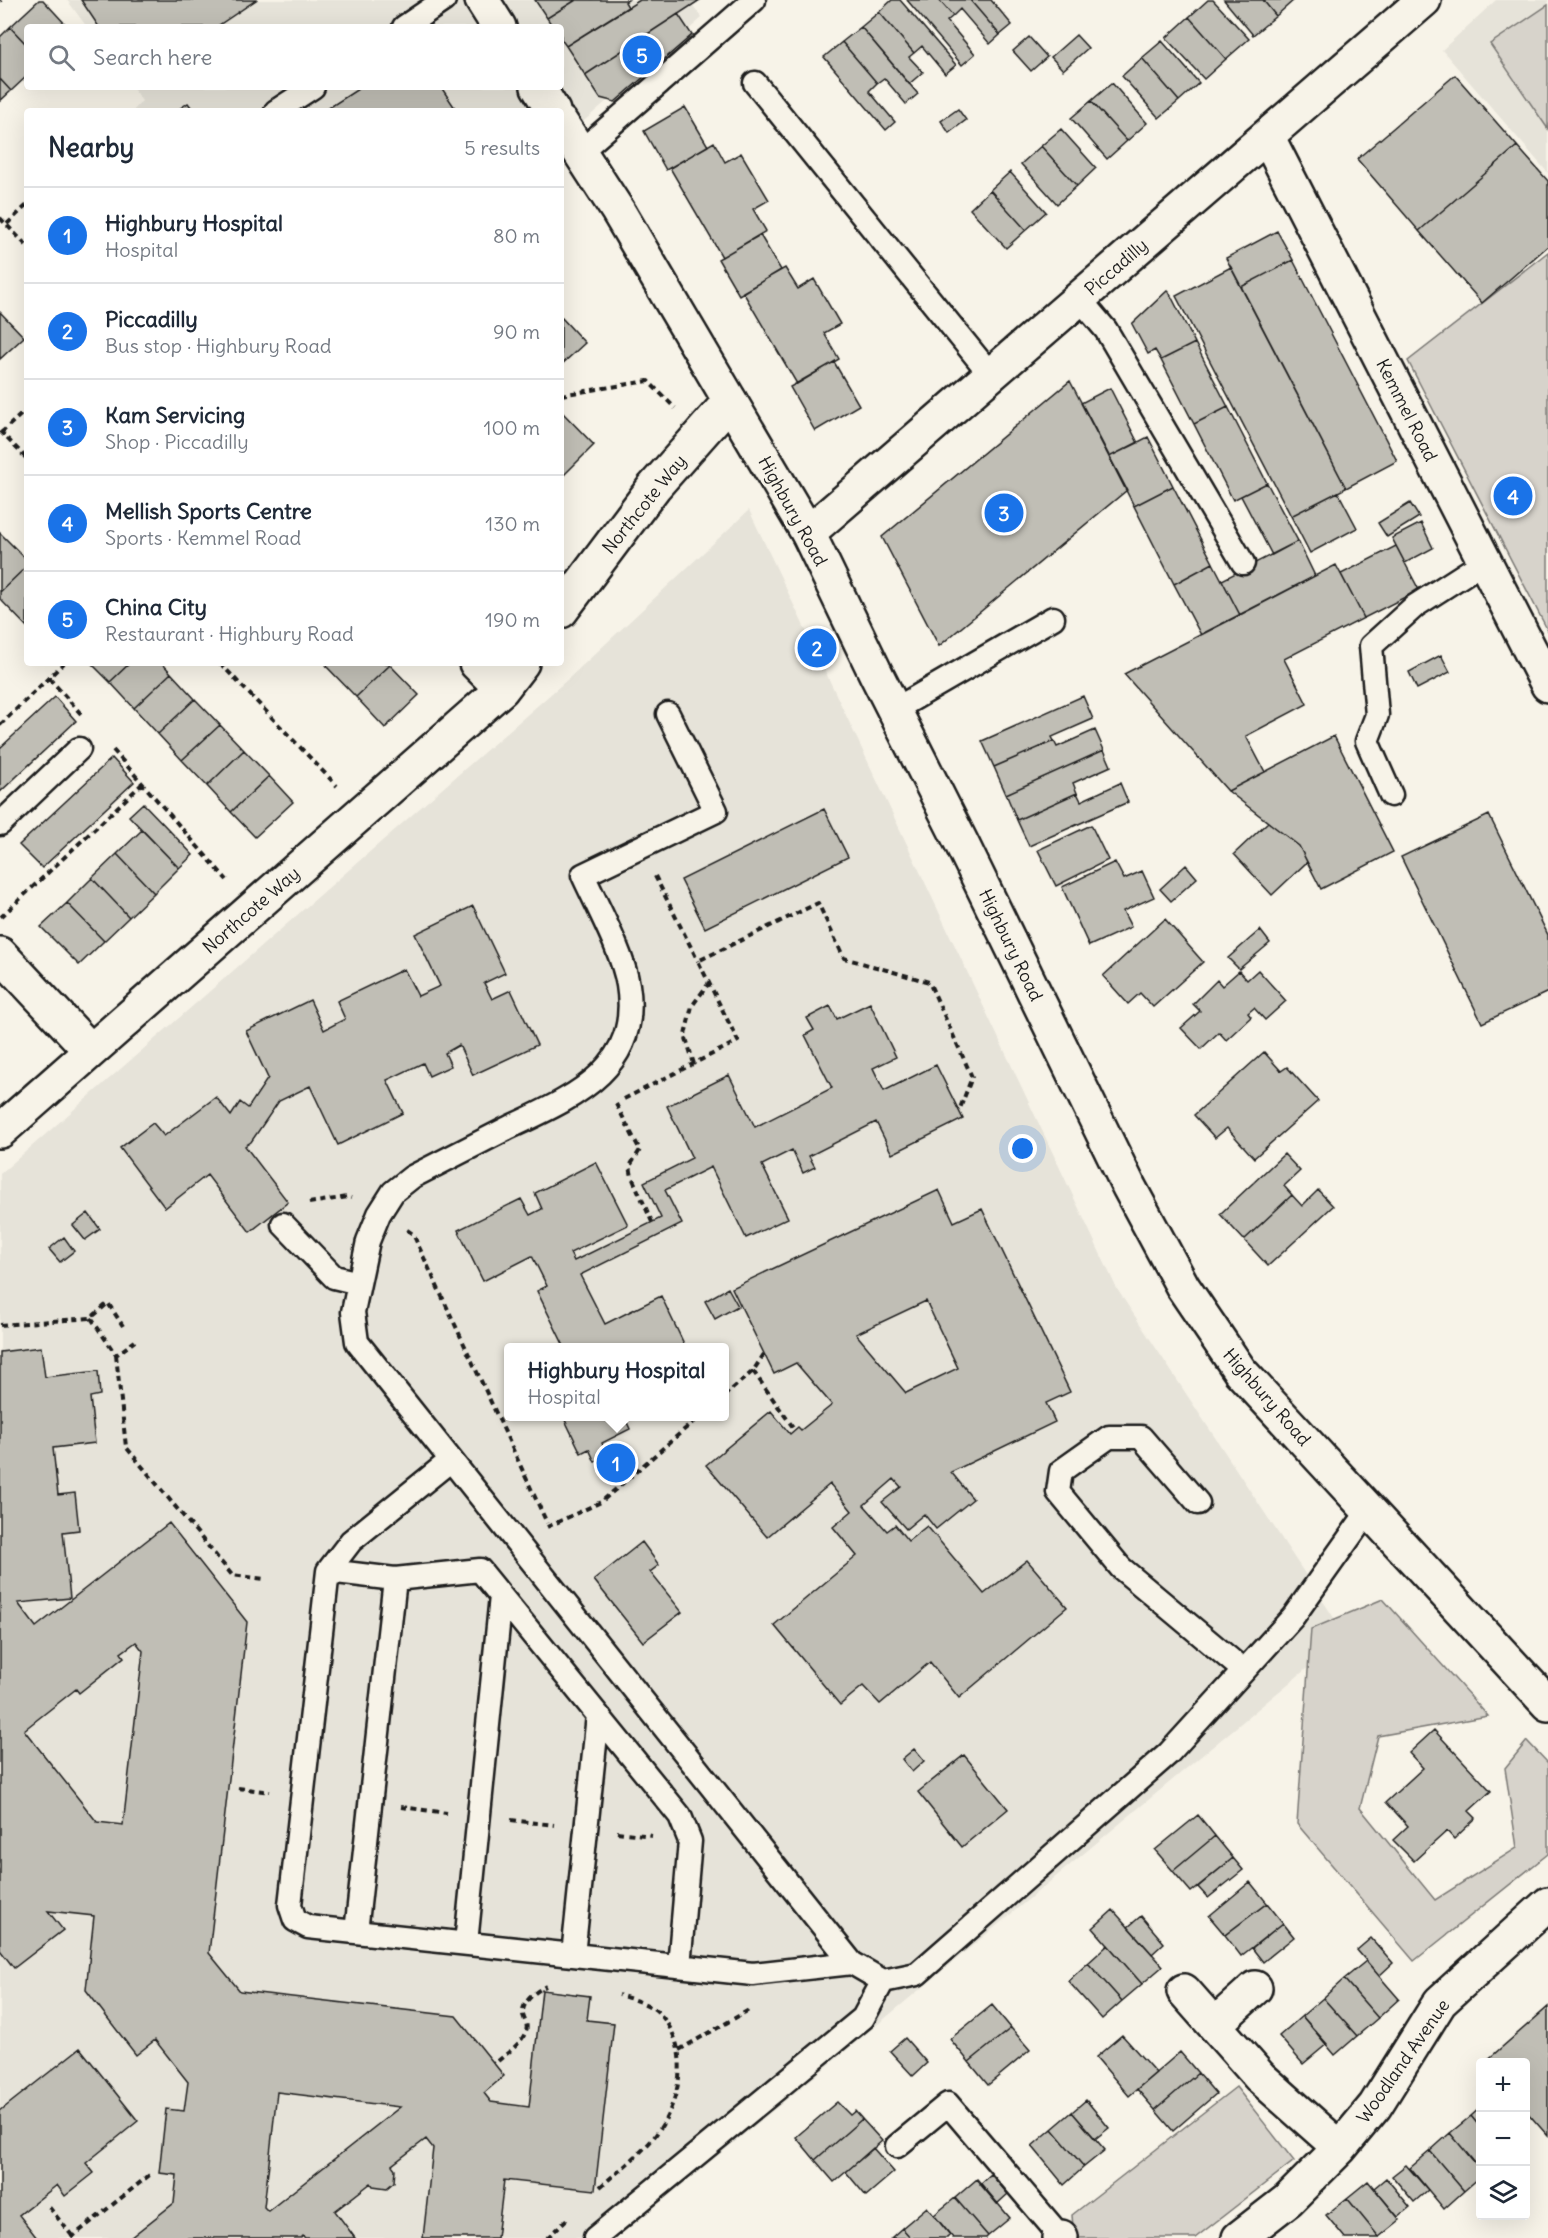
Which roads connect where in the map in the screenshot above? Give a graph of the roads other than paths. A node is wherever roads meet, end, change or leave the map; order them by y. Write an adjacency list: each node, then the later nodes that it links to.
1 (444, 0): 5 (lane)
2 (482, 0): 6 (street)
3 (754, 0): 14 (lane)
4 (1424, 0): 13 (street, Piccadilly)
5 (408, 24)
6 (497, 24)
7 (755, 83): 16 (lane)
8 (308, 90): 10 (lane)
9 (540, 90): 11 (street)
10 (281, 108)
11 (551, 108)
12 (564, 128): 14 (street, Highbury Road)
13 (1267, 136): 15 (street, Piccadilly); 19 (street, Kemmel Road)
14 (580, 152): 17 (street, Highbury Road)
15 (1079, 298): 16 (street, Piccadilly); 20 (lane)
16 (991, 375): 18 (street, Piccadilly)
17 (730, 401): 18 (street, Highbury Road); 21 (street, Northcote Way)
18 (808, 533): 27 (street, Highbury Road)
19 (1485, 561): 25 (street, Kemmel Road); 30 (lane)
20 (1243, 563)
21 (564, 607)
22 (1053, 618): 27 (lane)
23 (479, 666): 26 (street)
24 (520, 666): 26 (street, Northcote Way)
25 (1548, 685)
26 (502, 689): 33 (street, Northcote Way)
27 (894, 710): 39 (street, Highbury Road)
28 (668, 714): 36 (lane)
29 (78, 749): 31 (lane)
30 (1391, 795)
31 (0, 824)
32 (0, 954): 33 (street)
33 (91, 1051): 34 (street, Northcote Way)
34 (0, 1131)
35 (283, 1224): 36 (lane)
36 (359, 1283): 37 (lane)
37 (451, 1460): 40 (lane); 50 (lane)
38 (1198, 1503): 43 (lane)
39 (1369, 1510): 43 (lane); 44 (street, Highbury Road)
40 (328, 1571): 41 (lane); 47 (lane)
41 (395, 1579): 42 (lane); 47 (lane)
42 (501, 1596): 45 (lane); 48 (lane)
43 (1244, 1670): 52 (lane)
44 (1548, 1704)
45 (598, 1715): 49 (lane); 51 (lane)
46 (1548, 1904): 57 (street, Woodland Avenue)
47 (356, 1932): 48 (lane)
48 (466, 1943): 49 (lane)
49 (573, 1954): 51 (lane)
50 (852, 1964): 51 (lane); 52 (lane)
51 (679, 1966)
52 (883, 1981): 59 (lane)
53 (1255, 1988): 55 (street)
54 (1184, 1991): 55 (street)
55 (1214, 2025): 57 (street)
56 (897, 2146): 58 (lane)
57 (1340, 2148): 60 (street, Woodland Avenue)
58 (1060, 2237)
59 (595, 2238)
60 (1239, 2238)

